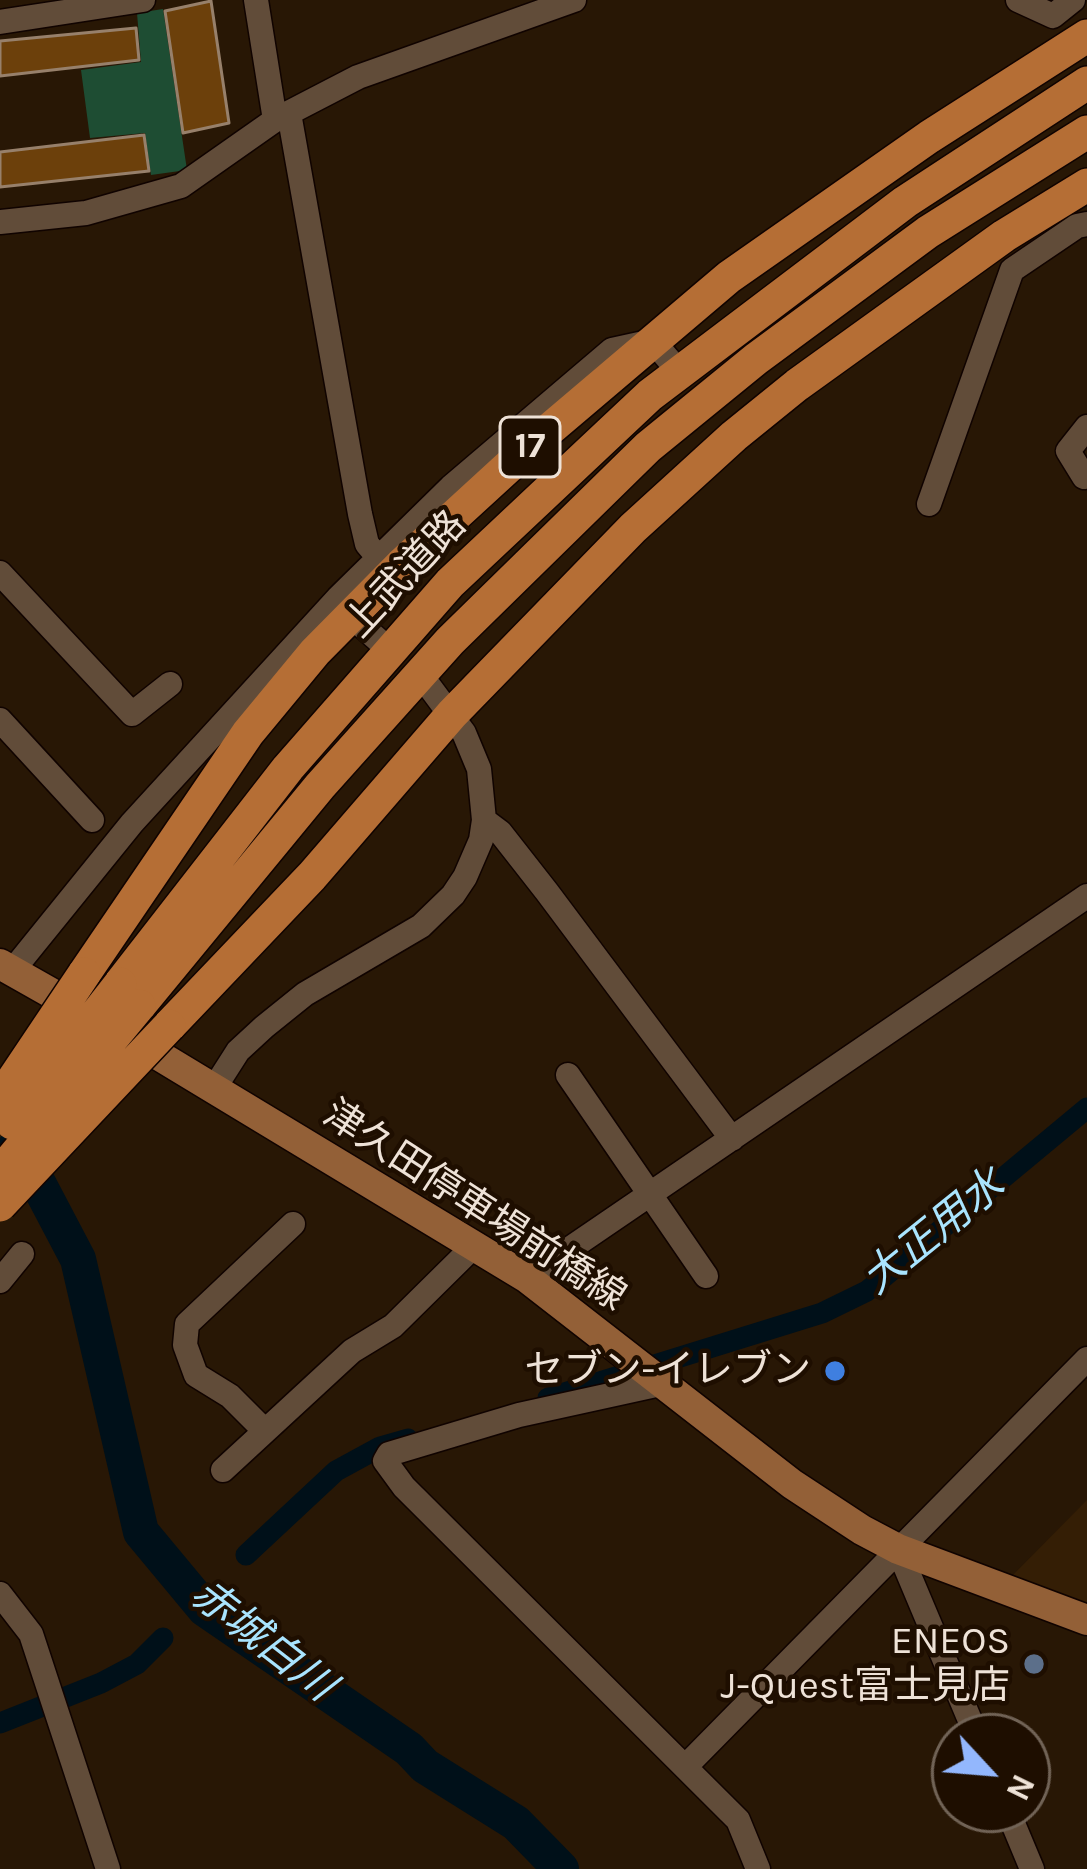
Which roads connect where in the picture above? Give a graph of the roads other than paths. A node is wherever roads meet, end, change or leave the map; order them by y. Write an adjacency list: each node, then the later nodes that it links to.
1 (143, 0): 6 (street)
2 (256, 0): 9 (street)
3 (574, 0): 9 (street)
4 (1018, 0): 5 (street)
5 (1073, 0)
6 (0, 22)
7 (1087, 36): 14 (highway, 17)
8 (1087, 83): 30 (highway, 上武道路 / 17)
9 (282, 117): 12 (street); 18 (street)
10 (1087, 132): 30 (highway, 上武道路 / 17)
11 (1087, 185): 24 (highway)
12 (0, 222)
13 (1087, 224): 17 (street)
14 (664, 354): 18 (street); 20 (highway, 17)
15 (1087, 428): 16 (street)
16 (1084, 477)
17 (929, 504)
18 (378, 557): 29 (street)
19 (0, 573): 22 (street)
20 (350, 615): 21 (street); 33 (highway, 17, bridge)
21 (386, 647)
22 (170, 683)
23 (429, 686): 24 (street)
24 (452, 714): 27 (street); 38 (highway, bridge)
25 (0, 720): 26 (street)
26 (92, 820)
27 (484, 820): 32 (street); 35 (street)
28 (1087, 896): 35 (street)
29 (7, 967): 32 (main road, 津久田停車場前橋線)
30 (130, 995): 34 (highway, 上武道路 / 17, bridge); 36 (highway, 上武道路 / 17, bridge)
31 (568, 1075): 37 (street)
32 (215, 1087): 40 (main road, 津久田停車場前橋線)
33 (0, 1099)
34 (0, 1139)
35 (732, 1139): 37 (street)
36 (0, 1173)
37 (650, 1194): 42 (street); 43 (street)
38 (0, 1205)
39 (293, 1224): 47 (street)
40 (474, 1246): 43 (main road, 津久田停車場前橋線); 47 (street)
41 (22, 1254): 44 (street)
42 (706, 1276)
43 (527, 1278): 46 (main road, 津久田停車場前橋線)
44 (0, 1280)
45 (1087, 1360): 49 (street)
46 (663, 1381): 49 (main road, 津久田停車場前橋線); 53 (street)
47 (265, 1431): 48 (street)
48 (223, 1470)
49 (898, 1549): 51 (main road, 津久田停車場前橋線); 52 (street); 53 (street)
50 (0, 1594): 55 (street)
51 (1087, 1620)
52 (967, 1713)
53 (686, 1766): 56 (street)
54 (1017, 1833): 57 (street)
55 (108, 1869)
56 (758, 1869)
57 (1032, 1869)

